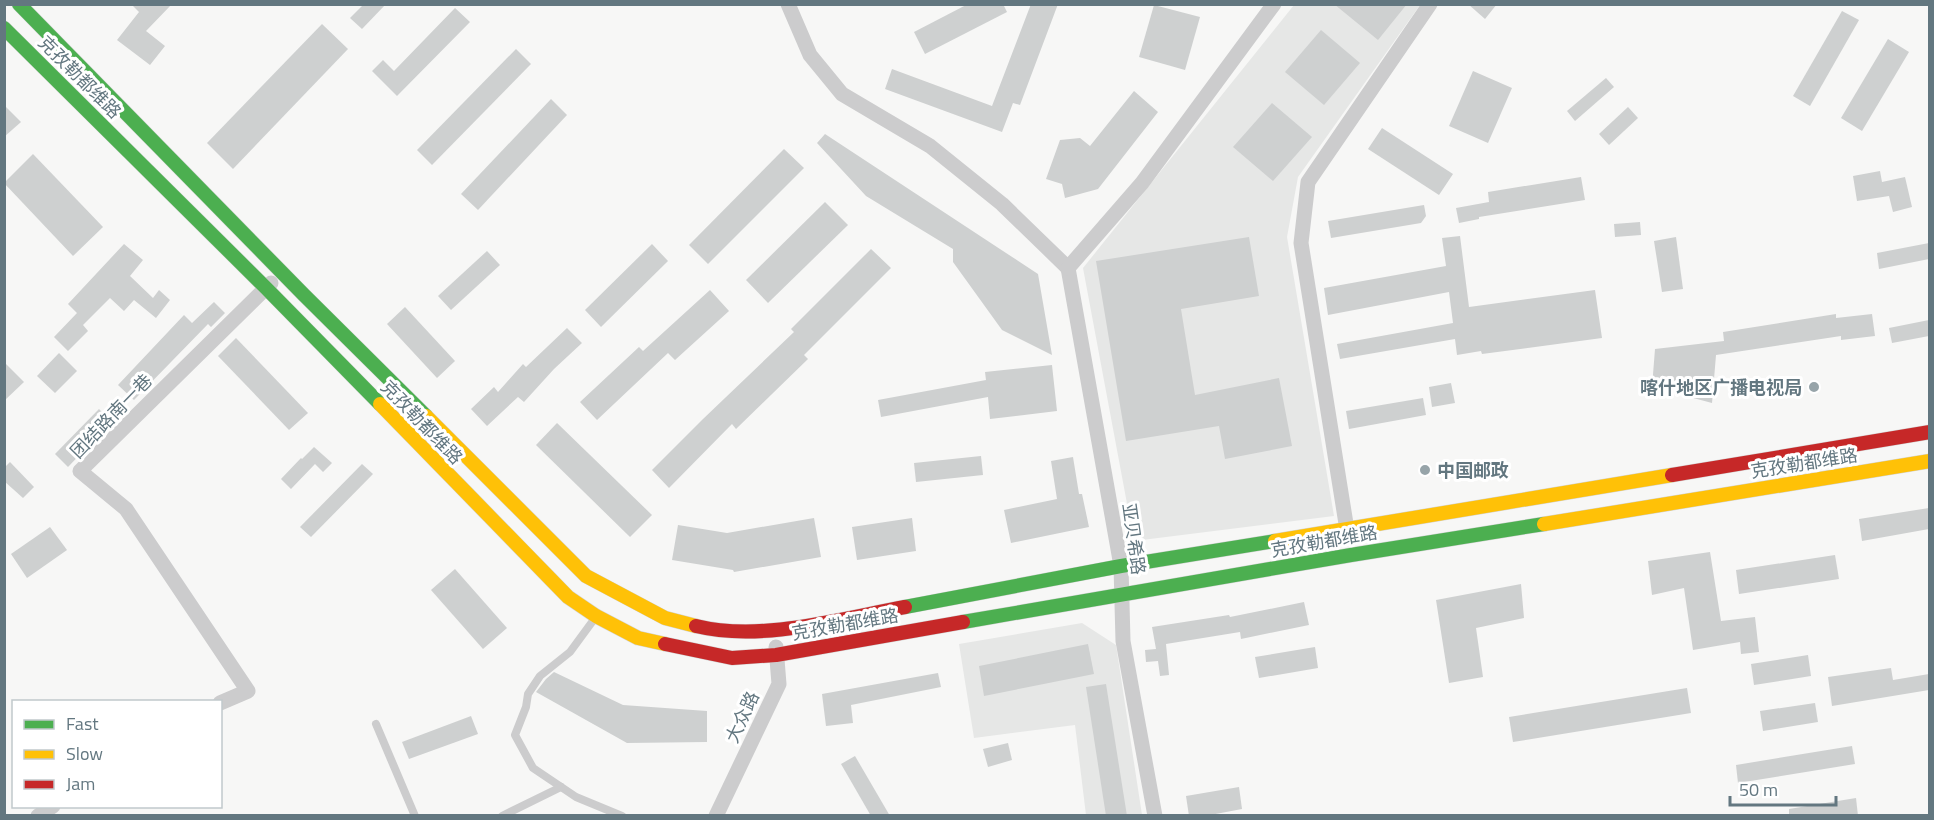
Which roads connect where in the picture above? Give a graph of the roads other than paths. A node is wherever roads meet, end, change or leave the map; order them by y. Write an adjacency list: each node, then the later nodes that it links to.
1 (788, 4): 6 (street)
2 (1274, 4): 6 (street)
3 (1430, 4): 11 (street)
4 (16, 7): 7 (main road, 克孜勒都维路)
5 (4, 28): 8 (main road, 克孜勒都维路)
6 (1068, 268): 12 (street, 亚贝希路)
7 (282, 272): 8 (street, 团结路南一巷); 15 (main road, 克孜勒都维路)
8 (266, 288): 14 (main road, 克孜勒都维路); 17 (street, 团结路南一巷)
9 (1929, 432): 11 (main road, 克孜勒都维路)
10 (1929, 461): 13 (main road, 克孜勒都维路)
11 (1347, 530): 12 (main road, 克孜勒都维路)
12 (1121, 566): 13 (street, 亚贝希路); 15 (main road, 克孜勒都维路)
13 (1121, 594): 16 (main road, 克孜勒都维路); 26 (street, 亚贝希路)
14 (596, 616): 16 (main road, 克孜勒都维路); 19 (lane)
15 (776, 631): 16 (street, 大众路)
16 (776, 655): 25 (street, 大众路)
17 (222, 701)
18 (376, 724): 22 (lane)
19 (561, 786): 23 (lane); 24 (lane)
20 (51, 808): 21 (street)
21 (38, 816)
22 (415, 816)
23 (502, 816)
24 (622, 816)
25 (717, 816)
26 (1155, 816)

